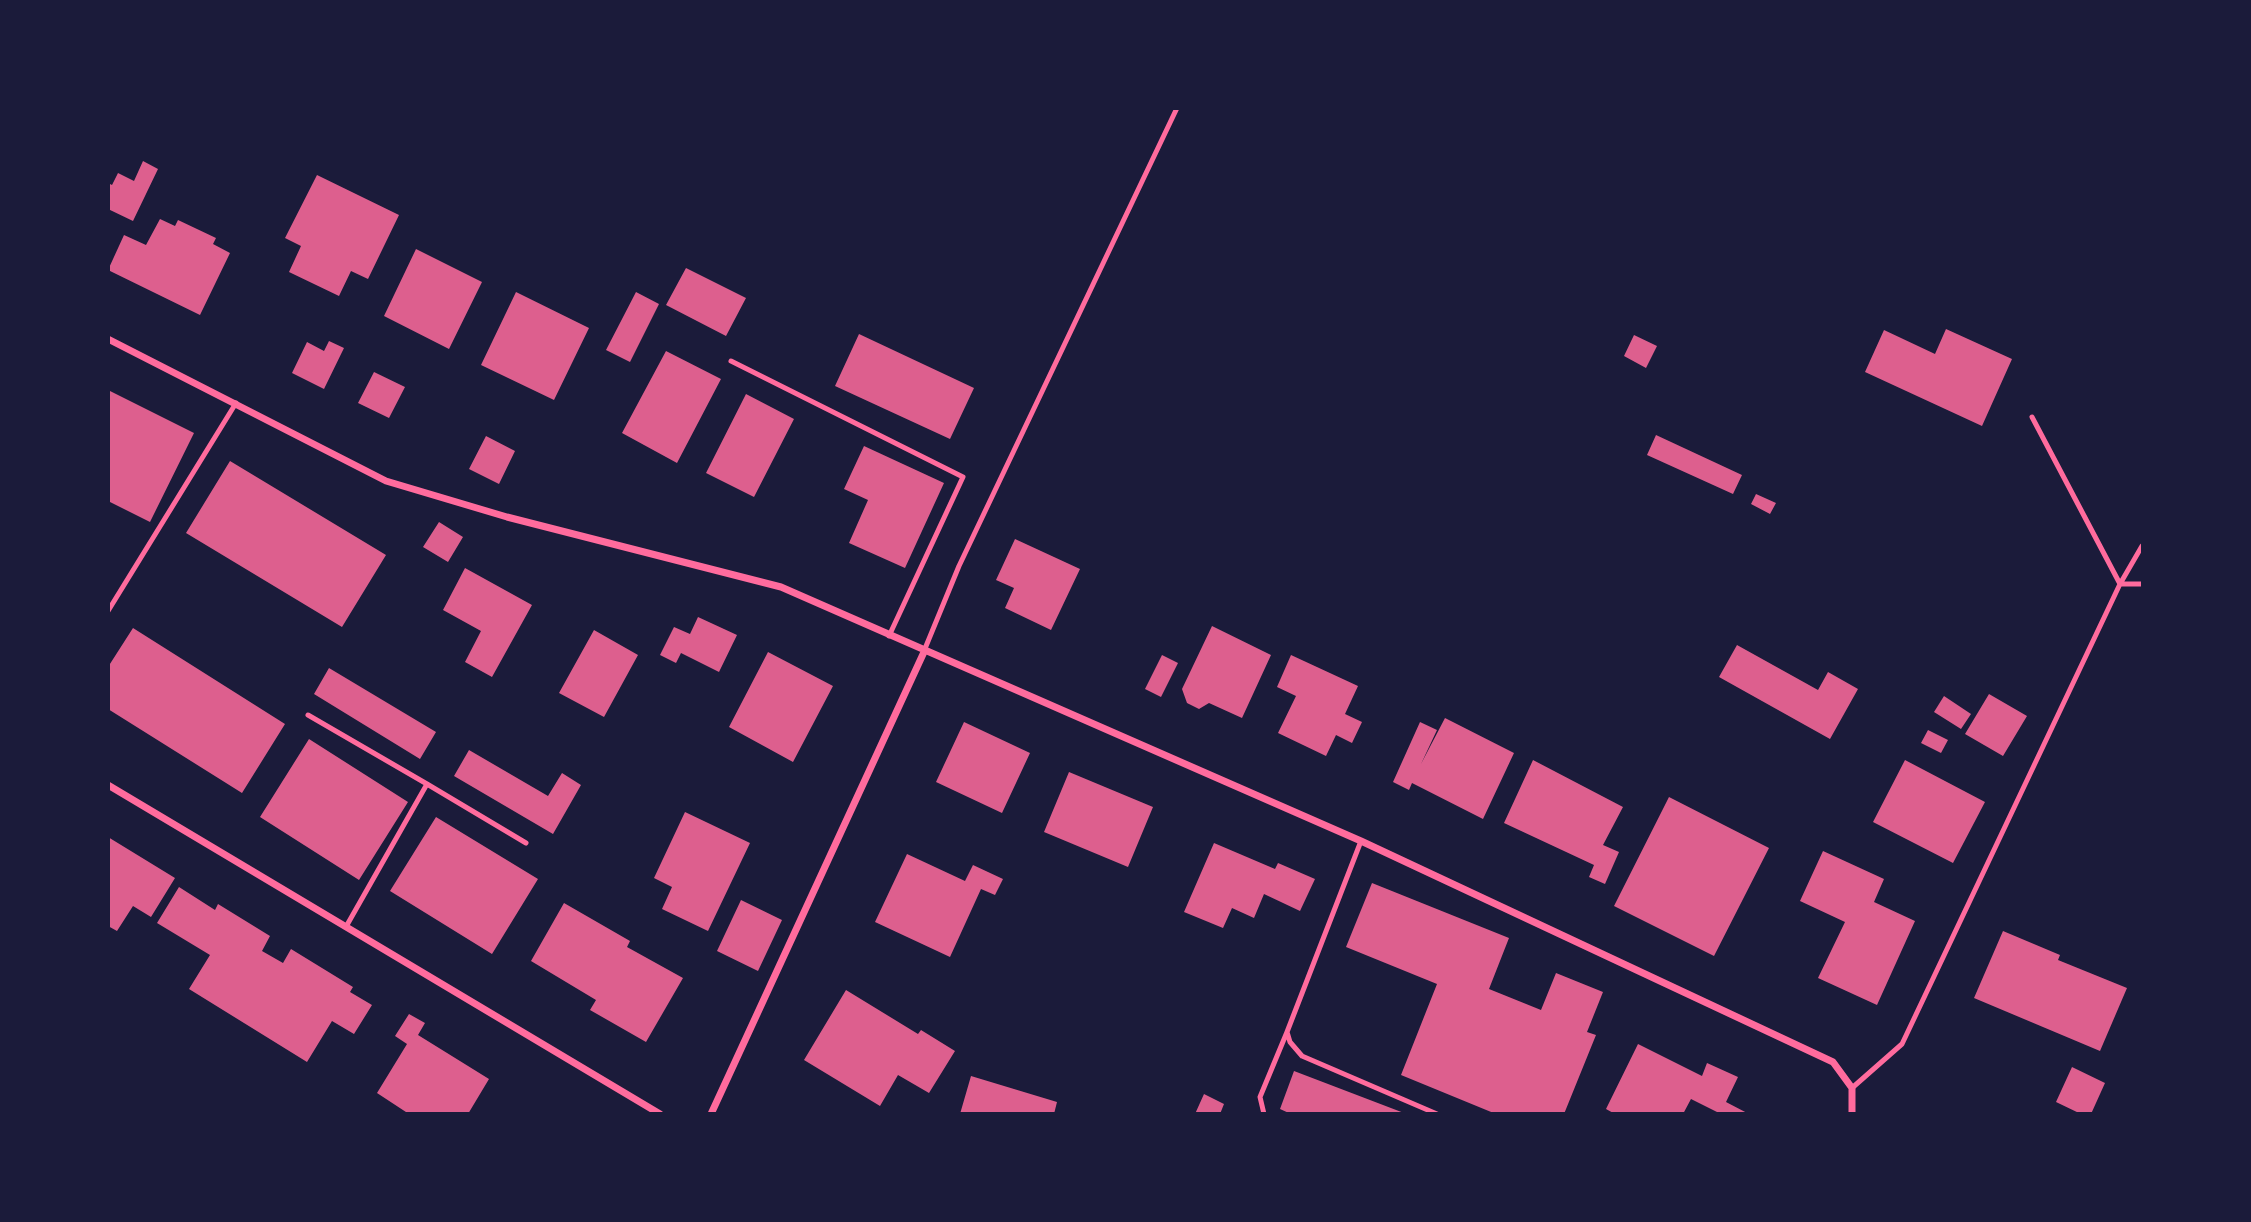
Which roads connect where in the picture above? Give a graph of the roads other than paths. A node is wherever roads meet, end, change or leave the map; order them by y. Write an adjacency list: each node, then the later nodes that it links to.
1 (1177, 108): 11 (lane)
2 (108, 339): 4 (street)
3 (731, 361): 10 (lane)
4 (236, 403): 9 (lane); 10 (street)
5 (2032, 417): 7 (lane)
6 (2143, 546): 7 (lane)
7 (2120, 584): 8 (lane); 19 (lane)
8 (2143, 584)
9 (108, 611)
10 (889, 636): 11 (street)
11 (924, 652): 15 (street); 21 (street)
12 (309, 715): 13 (lane)
13 (427, 784): 16 (lane); 17 (lane)
14 (108, 785): 17 (street)
15 (1362, 841): 18 (lane); 19 (street)
16 (526, 843)
17 (346, 925): 20 (street)
18 (1287, 1032): 22 (lane); 23 (lane)
19 (1852, 1088): 24 (street)
20 (660, 1114)
21 (711, 1114)
22 (1264, 1114)
23 (1437, 1114)
24 (1852, 1114)

